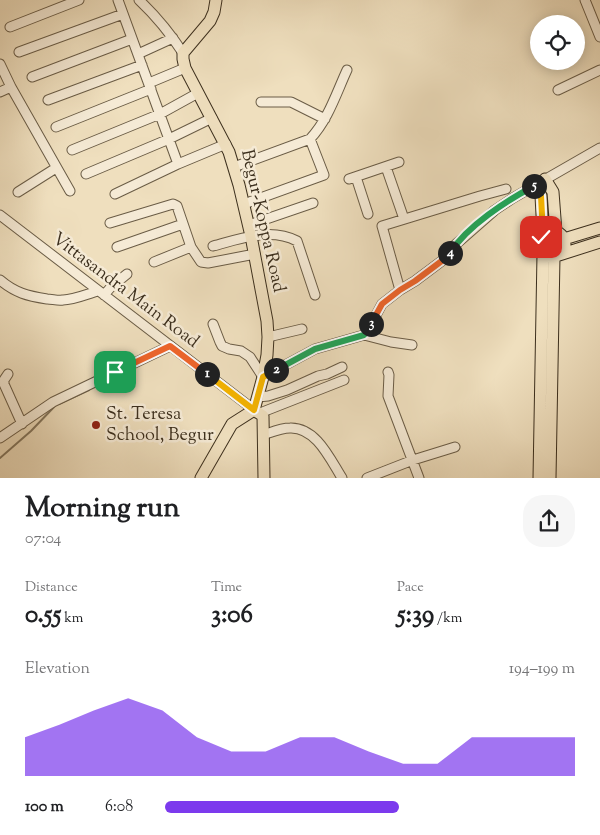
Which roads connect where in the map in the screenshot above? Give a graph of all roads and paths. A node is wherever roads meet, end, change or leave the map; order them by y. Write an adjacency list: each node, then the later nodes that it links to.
1 (79, 0): 7 (street)
2 (118, 0): 6 (street)
3 (139, 0): 9 (street)
4 (216, 0): 12 (main road)
5 (585, 0): 8 (street)
6 (123, 14): 10 (street); 11 (street)
7 (10, 27)
8 (600, 37)
9 (173, 38): 12 (street); 13 (street)
10 (132, 39): 13 (street); 19 (street)
11 (19, 52)
12 (183, 53): 16 (main road, Begur-Koppa Road)
13 (138, 54): 15 (street)
14 (0, 64): 21 (street)
15 (142, 65): 20 (street); 25 (street)
16 (186, 68): 20 (street); 24 (main road, Begur-Koppa Road)
17 (347, 70): 29 (street)
18 (600, 70): 22 (street)
19 (32, 77)
20 (150, 86): 27 (street); 30 (street)
21 (11, 87): 23 (street); 40 (street)
22 (558, 90)
23 (0, 92)
24 (198, 93): 27 (street); 28 (main road, Begur-Koppa Road)
25 (48, 100)
26 (261, 102): 29 (street)
27 (160, 114): 31 (street); 35 (street)
28 (212, 118): 31 (street); 33 (main road, Begur-Koppa Road)
29 (325, 119): 32 (street)
30 (56, 126)
31 (169, 139): 37 (street); 41 (street)
32 (310, 139): 38 (street); 48 (street)
33 (226, 144): 37 (street); 38 (main road, Begur-Koppa Road)
34 (600, 148): 42 (street)
35 (72, 150)
36 (399, 162): 39 (street)
37 (178, 164): 47 (street)
38 (234, 167): 48 (main road, Begur-Koppa Road)
39 (386, 167): 50 (street); 52 (street)
40 (56, 168): 45 (street); 46 (street)
41 (86, 174)
42 (546, 179): 43 (street); 58 (main road)
43 (534, 185): 57 (main road); 68 (street)
44 (506, 189): 52 (street)
45 (70, 191)
46 (18, 192)
47 (115, 194)
48 (244, 204): 56 (main road, Begur-Koppa Road)
49 (313, 204): 56 (street)
50 (368, 214)
51 (0, 215): 69 (street, Vittasandra Main Road)
52 (404, 220): 68 (street)
53 (110, 223): 54 (street)
54 (183, 224): 61 (street); 62 (street)
55 (600, 228): 58 (main road)
56 (250, 231): 60 (street); 63 (main road, Begur-Koppa Road); 70 (street)
57 (543, 234): 58 (main road); 64 (main road)
58 (560, 236): 64 (main road)
59 (600, 242): 64 (main road)
60 (213, 246)
61 (117, 247)
62 (191, 247): 63 (street); 65 (street)
63 (255, 254): 74 (main road, Begur-Koppa Road)
64 (552, 255): 95 (main road); 96 (main road)
65 (154, 262)
66 (126, 274): 69 (street)
67 (0, 280): 69 (street)
68 (400, 290): 73 (street)
69 (101, 293): 76 (street, Vittasandra Main Road)
70 (315, 295)
71 (213, 324): 80 (street)
72 (302, 329): 74 (street)
73 (364, 335): 75 (street); 80 (street)
74 (268, 337): 80 (main road, Begur-Koppa Road)
75 (412, 345)
76 (170, 346): 84 (street, Vittasandra Main Road); 85 (street)
77 (342, 367): 83 (street)
78 (388, 372): 89 (street)
79 (8, 374): 82 (street)
80 (263, 377): 83 (main road, Begur-Koppa Road)
81 (344, 380): 84 (street)
82 (3, 393): 85 (street)
83 (258, 397): 84 (main road, Begur-Koppa Road)
84 (257, 412): 86 (main road); 90 (main road)
85 (22, 424): 87 (street)
86 (263, 435): 91 (main road); 92 (street)
87 (0, 438)
88 (456, 447): 89 (street)
89 (413, 460): 93 (street); 94 (street)
90 (200, 478)
91 (264, 478)
92 (342, 478)
93 (367, 478)
94 (419, 478)
95 (539, 478)
96 (550, 478)

